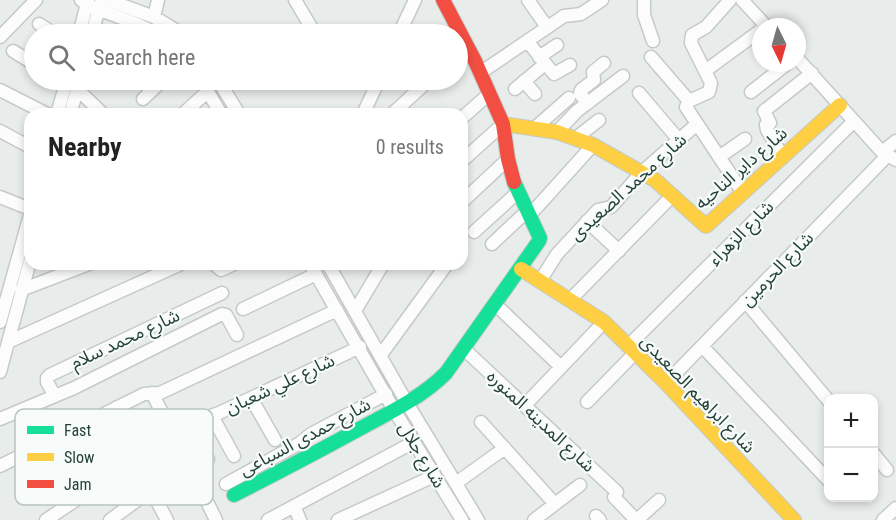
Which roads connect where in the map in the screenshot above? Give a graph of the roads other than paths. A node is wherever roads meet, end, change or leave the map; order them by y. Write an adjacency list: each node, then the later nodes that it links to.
1 (36, 0): 22 (street)
2 (158, 0): 12 (street)
3 (295, 0): 18 (street)
4 (415, 0): 19 (street)
5 (528, 0): 21 (street)
6 (644, 0): 25 (street)
7 (730, 0): 35 (street)
8 (742, 0): 13 (street)
9 (446, 1): 20 (street)
10 (94, 2): 12 (street); 14 (street); 15 (street); 16 (street)
11 (596, 2): 21 (street)
12 (154, 17): 17 (street)
13 (758, 18)
14 (84, 24)
15 (93, 24)
16 (136, 24)
17 (166, 24)
18 (309, 24)
19 (404, 24)
20 (454, 24)
21 (547, 27): 24 (street)
22 (0, 37)
23 (752, 37): 35 (street)
24 (527, 41): 31 (street); 37 (street)
25 (653, 41)
26 (557, 45): 31 (street)
27 (13, 51): 30 (street)
28 (468, 56): 37 (street)
29 (651, 57): 56 (street)
30 (24, 58)
31 (542, 61): 33 (street); 53 (street)
32 (604, 63): 57 (street)
33 (570, 65)
34 (806, 68): 38 (street)
35 (705, 71): 56 (street)
36 (777, 72): 50 (street)
37 (480, 73): 52 (street)
38 (812, 74): 58 (street); 85 (street)
39 (622, 76): 57 (street)
40 (0, 90): 59 (street)
41 (63, 90): 60 (street)
42 (76, 90): 61 (street)
43 (83, 90): 62 (street)
44 (152, 90): 55 (street)
45 (200, 90): 63 (street)
46 (207, 90): 64 (street)
47 (224, 90): 65 (street)
48 (374, 90): 66 (street)
49 (418, 90): 67 (street)
50 (751, 92)
51 (639, 93): 78 (street)
52 (489, 94): 68 (street); 71 (street)
53 (535, 94)
54 (569, 98): 73 (street)
55 (143, 99)
56 (689, 101): 72 (street)
57 (588, 103): 75 (street)
58 (840, 105): 70 (street); 85 (street, شارع داير الناحيه)
59 (35, 108)
60 (58, 108)
61 (72, 108)
62 (98, 108)
63 (187, 108)
64 (218, 108)
65 (235, 108)
66 (366, 108)
67 (399, 108)
68 (468, 113)
69 (599, 120): 76 (street)
70 (854, 121): 83 (street); 126 (street, شارع الزهراء)
71 (503, 124): 73 (street, شارع داير الناحيه); 82 (street); 86 (street)
72 (697, 124): 78 (street, شارع محمد الصعيدى); 84 (street)
73 (536, 127): 75 (street, شارع داير الناحيه)
74 (0, 131): 80 (street)
75 (557, 132): 76 (street, شارع داير الناحيه)
76 (576, 138): 81 (street, شارع داير الناحيه)
77 (745, 139): 84 (street)
78 (679, 140): 87 (street, شارع محمد الصعيدى)
79 (896, 141): 83 (street, شارع الحرمين)
80 (24, 144)
81 (593, 145): 87 (street, شارع داير الناحيه); 94 (street)
82 (468, 156)
83 (888, 156): 114 (street, شارع الحرمين)
84 (719, 157): 89 (street)
85 (783, 157): 89 (street, شارع داير الناحيه)
86 (508, 159): 88 (street); 92 (street)
87 (642, 172): 90 (street, شارع داير الناحيه); 95 (street, شارع محمد الصعيدى)
88 (518, 192): 94 (street); 96 (street)
89 (743, 193): 90 (street, شارع داير الناحيه)
90 (673, 195): 99 (street)
91 (0, 196): 93 (street)
92 (468, 196)
93 (24, 206)
94 (527, 214): 98 (street); 100 (street, شارع حمدى السباعى)
95 (587, 221): 99 (street); 109 (street, شارع محمد الصعيدى)
96 (474, 232)
97 (24, 233): 112 (street)
98 (492, 244)
99 (619, 251): 113 (street)
100 (521, 269): 109 (street, شارع ابراهيم الصعيدى); 115 (street, شارع حمدى السباعى)
101 (27, 270): 110 (street)
102 (73, 270): 110 (street)
103 (168, 270): 122 (street)
104 (311, 270): 116 (street)
105 (314, 270): 117 (street, شارع جلال)
106 (331, 270): 118 (street, شارع جلال)
107 (380, 270): 118 (street)
108 (443, 270): 127 (street)
109 (540, 281): 113 (street, شارع ابراهيم الصعيدى)
110 (21, 290): 122 (street)
111 (222, 293): 134 (street, شارع محمد سلام)
112 (3, 295): 119 (street)
113 (570, 300): 120 (street, شارع ابراهيم الصعيدى)
114 (745, 302): 123 (street, شارع الحرمين); 133 (street)
115 (496, 305): 125 (street, شارع حمدى السباعى); 128 (street)
116 (243, 309)
117 (338, 310): 124 (street, شارع جلال); 131 (street)
118 (355, 312): 127 (street, شارع جلال)
119 (0, 322)
120 (604, 322): 126 (street, شارع ابراهيم الصعيدى); 128 (street)
121 (237, 335): 134 (street)
122 (8, 342): 129 (street)
123 (702, 346): 130 (street, شارع الحرمين); 158 (street)
124 (360, 347): 132 (street, شارع جلال); 135 (street, شارع علي شعبان)
125 (464, 349): 137 (street, شارع حمدى السباعى); 138 (street, شارع المدينه المنوره)
126 (631, 349): 130 (street, شارع ابراهيم الصعيدى); 136 (street, شارع الزهراء)
127 (380, 356): 137 (street, شارع جلال)
128 (561, 367): 138 (street)
129 (0, 372)
130 (666, 383): 181 (street, شارع ابراهيم الصعيدى)
131 (156, 393): 139 (street); 142 (street)
132 (386, 394): 143 (street, شارع جلال); 161 (street)
133 (824, 395)
134 (55, 396): 140 (street)
135 (251, 398): 145 (street, شارع علي شعبان); 149 (street)
136 (587, 402)
137 (407, 403): 143 (street, شارع حمدى السباعى); 159 (street, شارع جلال)
138 (525, 405): 180 (street, شارع المدينه المنوره)
139 (117, 407): 141 (street)
140 (24, 409)
141 (113, 409)
142 (163, 409)
143 (394, 410): 150 (street, شارع جلال); 161 (street, شارع حمدى السباعى)
144 (15, 413): 147 (street)
145 (213, 416)
146 (213, 418): 152 (street)
147 (0, 419)
148 (481, 422): 151 (street)
149 (275, 440)
150 (414, 442): 157 (street, شارع جلال); 168 (street)
151 (504, 448): 159 (street); 163 (street)
152 (234, 456)
153 (15, 458): 155 (street)
154 (878, 460): 156 (street)
155 (0, 466)
156 (887, 470)
157 (434, 476): 176 (street); 177 (street, شارع جلال)
158 (824, 476)
159 (456, 483): 178 (street, شارع جلال)
160 (580, 485): 163 (street)
161 (230, 490)
162 (659, 500): 180 (street)
163 (555, 504): 179 (street)
164 (68, 505): 170 (street, شارع علي شعبان)
165 (130, 505): 171 (street)
166 (159, 505): 172 (street)
167 (209, 505): 173 (street)
168 (294, 506): 174 (street); 175 (street)
169 (896, 508): 182 (street)
170 (46, 520)
171 (110, 520)
172 (167, 520)
173 (216, 520)
174 (268, 520)
175 (300, 520)
176 (338, 520)
177 (462, 520)
178 (478, 520)
179 (534, 520)
180 (637, 520)
181 (794, 520)
182 (883, 520)

